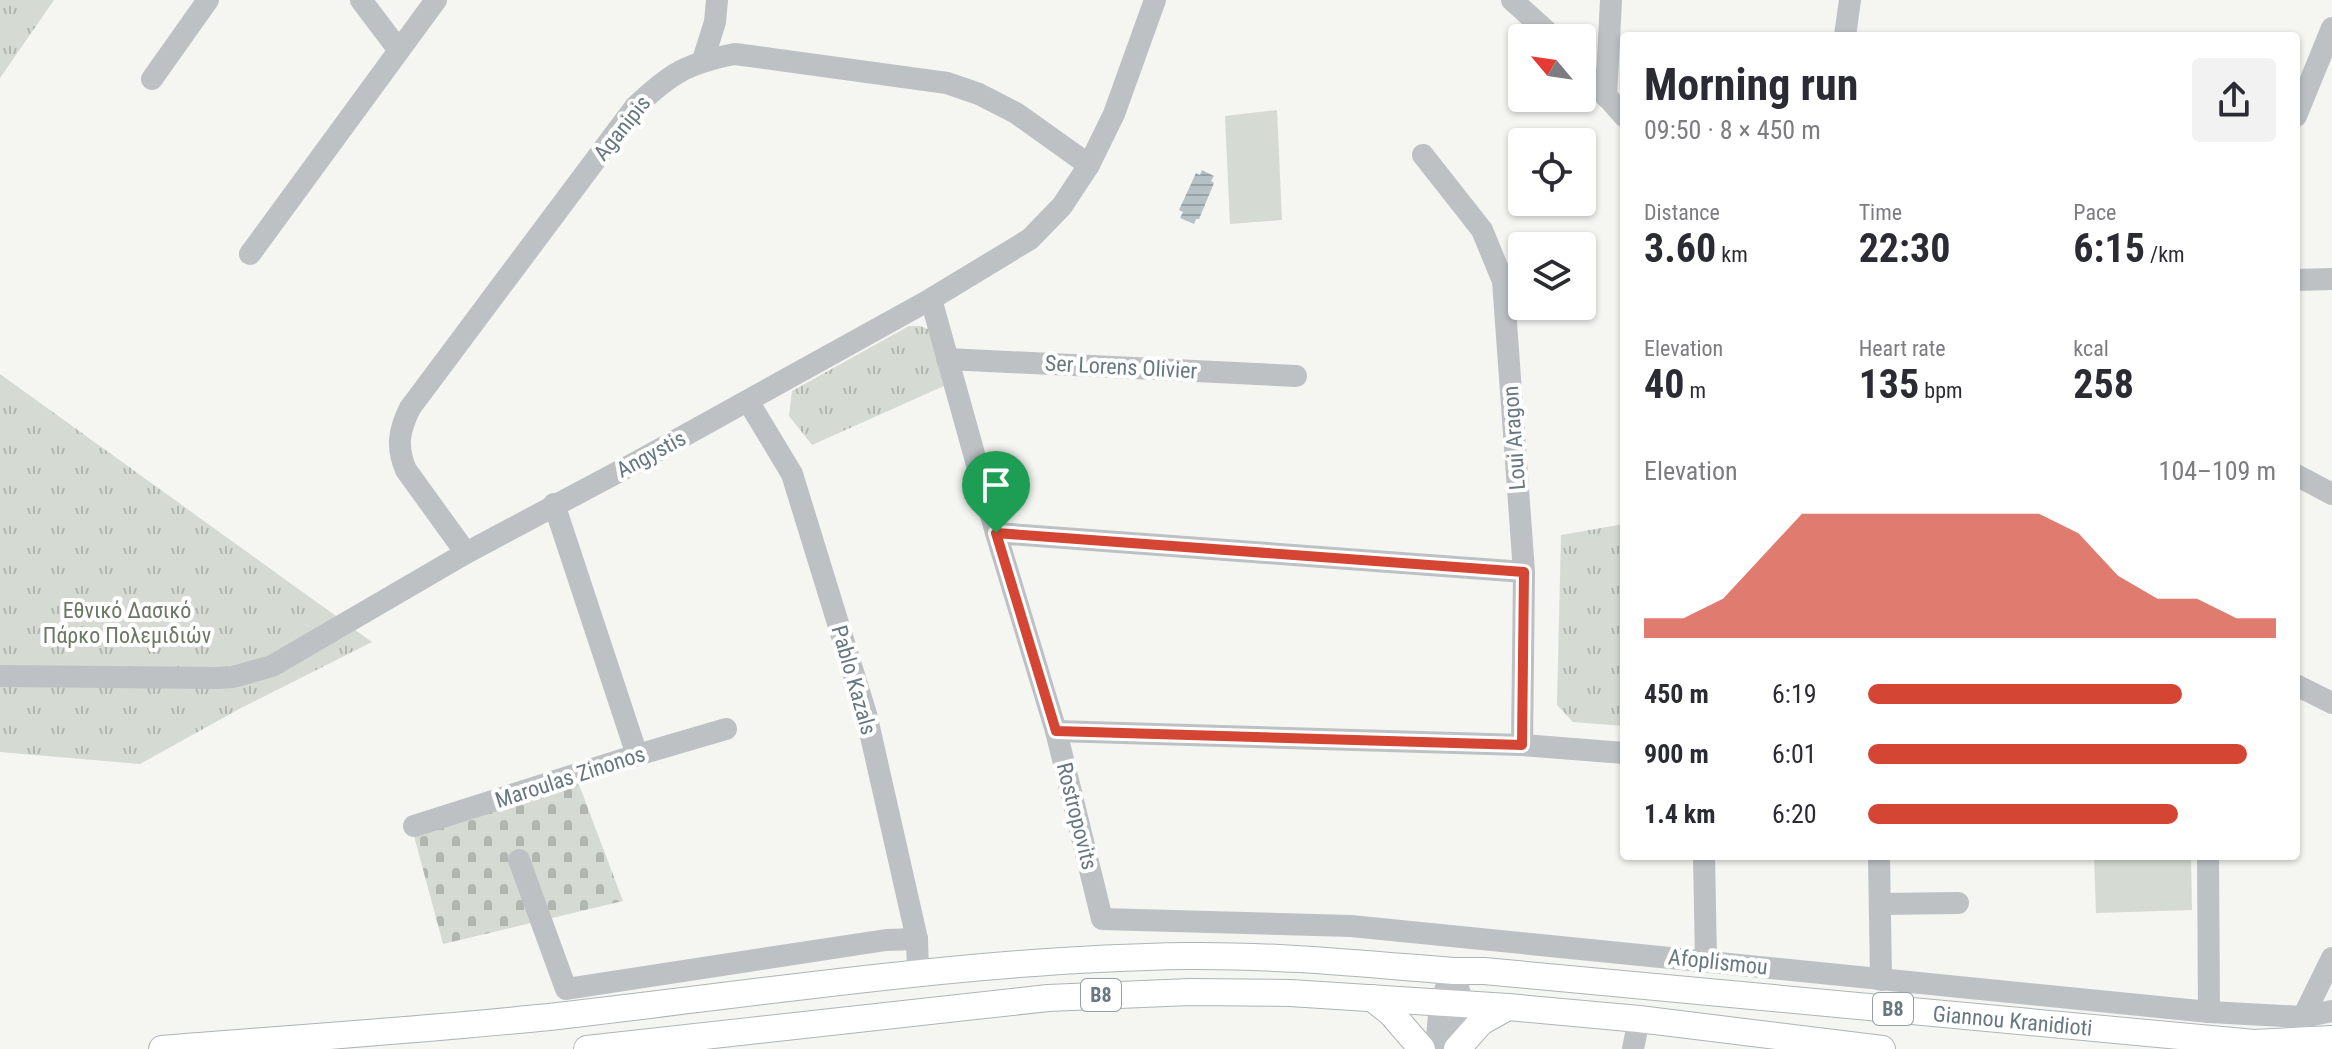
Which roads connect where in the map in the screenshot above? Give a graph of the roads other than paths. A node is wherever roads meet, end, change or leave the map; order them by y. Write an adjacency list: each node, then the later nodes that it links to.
1 (208, 0): 14 (street)
2 (361, 0): 12 (street)
3 (436, 0): 12 (street)
4 (717, 0): 13 (street)
5 (1155, 0): 20 (street, Angystis)
6 (1512, 0): 9 (street)
7 (1611, 0): 16 (street)
8 (1850, 0): 11 (street)
9 (1539, 24)
10 (2332, 28): 17 (street)
11 (1846, 32)
12 (398, 49): 21 (street)
13 (703, 60): 20 (street, Aganipis); 32 (street, Aganipis)
14 (152, 79)
15 (1596, 85): 16 (street)
16 (1606, 97): 18 (street)
17 (2300, 106)
18 (1620, 112)
19 (1423, 155): 33 (street, Loui Aragon)
20 (1089, 165): 24 (street, Angystis)
21 (250, 254)
22 (2332, 279): 23 (street)
23 (2300, 280)
24 (931, 299): 25 (street, Rostropovits); 27 (street, Angystis)
25 (947, 359): 26 (street, Ser Lorens Olivier); 31 (street, Rostropovits)
26 (1296, 376)
27 (748, 401): 30 (street, Angystis); 50 (street, Pablo Kazals)
28 (2300, 484): 29 (street)
29 (2332, 494)
30 (554, 504): 32 (street, Angystis); 41 (street)
31 (996, 533): 33 (street); 38 (street, Rostropovits)
32 (466, 553): 34 (street, Angystis)
33 (1524, 572): 39 (street, Loui Aragon)
34 (0, 676)
35 (2300, 687): 36 (street)
36 (2332, 703)
37 (726, 729): 41 (street, Maroulas Zinonos)
38 (1056, 731): 39 (street); 49 (street, Rostropovits)
39 (1522, 745): 40 (street)
40 (1620, 753)
41 (637, 755): 42 (street, Maroulas Zinonos)
42 (414, 826)
43 (519, 860): 50 (street)
44 (1704, 860): 52 (street)
45 (1879, 860): 48 (street)
46 (2208, 860): 60 (street)
47 (1958, 903): 48 (street)
48 (1880, 904): 55 (street)
49 (1102, 919): 52 (street, Afoplismou)
50 (917, 939): 54 (street, Pablo Kazals)
51 (2332, 958): 61 (street)
52 (1706, 960): 55 (street, Afoplismou)
53 (1453, 971): 54 (main road, B8); 57 (street); 63 (main road, Giannou Kranidioti / B8)
54 (918, 972): 64 (main road, B8)
55 (1881, 980): 60 (street, Afoplismou)
56 (1372, 998): 57 (main road, B8); 65 (main road, B8); 66 (main road)
57 (1451, 1003): 58 (main road, B8); 67 (street); 68 (street)
58 (1508, 1007): 62 (main road, B8); 68 (main road)
59 (2332, 1011): 61 (street, Afoplismou)
60 (2209, 1012): 61 (street, Afoplismou)
61 (2303, 1017)
62 (1639, 1019): 69 (street); 70 (main road, B8)
63 (2332, 1039)
64 (162, 1049)
65 (587, 1049)
66 (1422, 1049)
67 (1436, 1049)
68 (1457, 1049)
69 (1633, 1049)
70 (1882, 1049)

